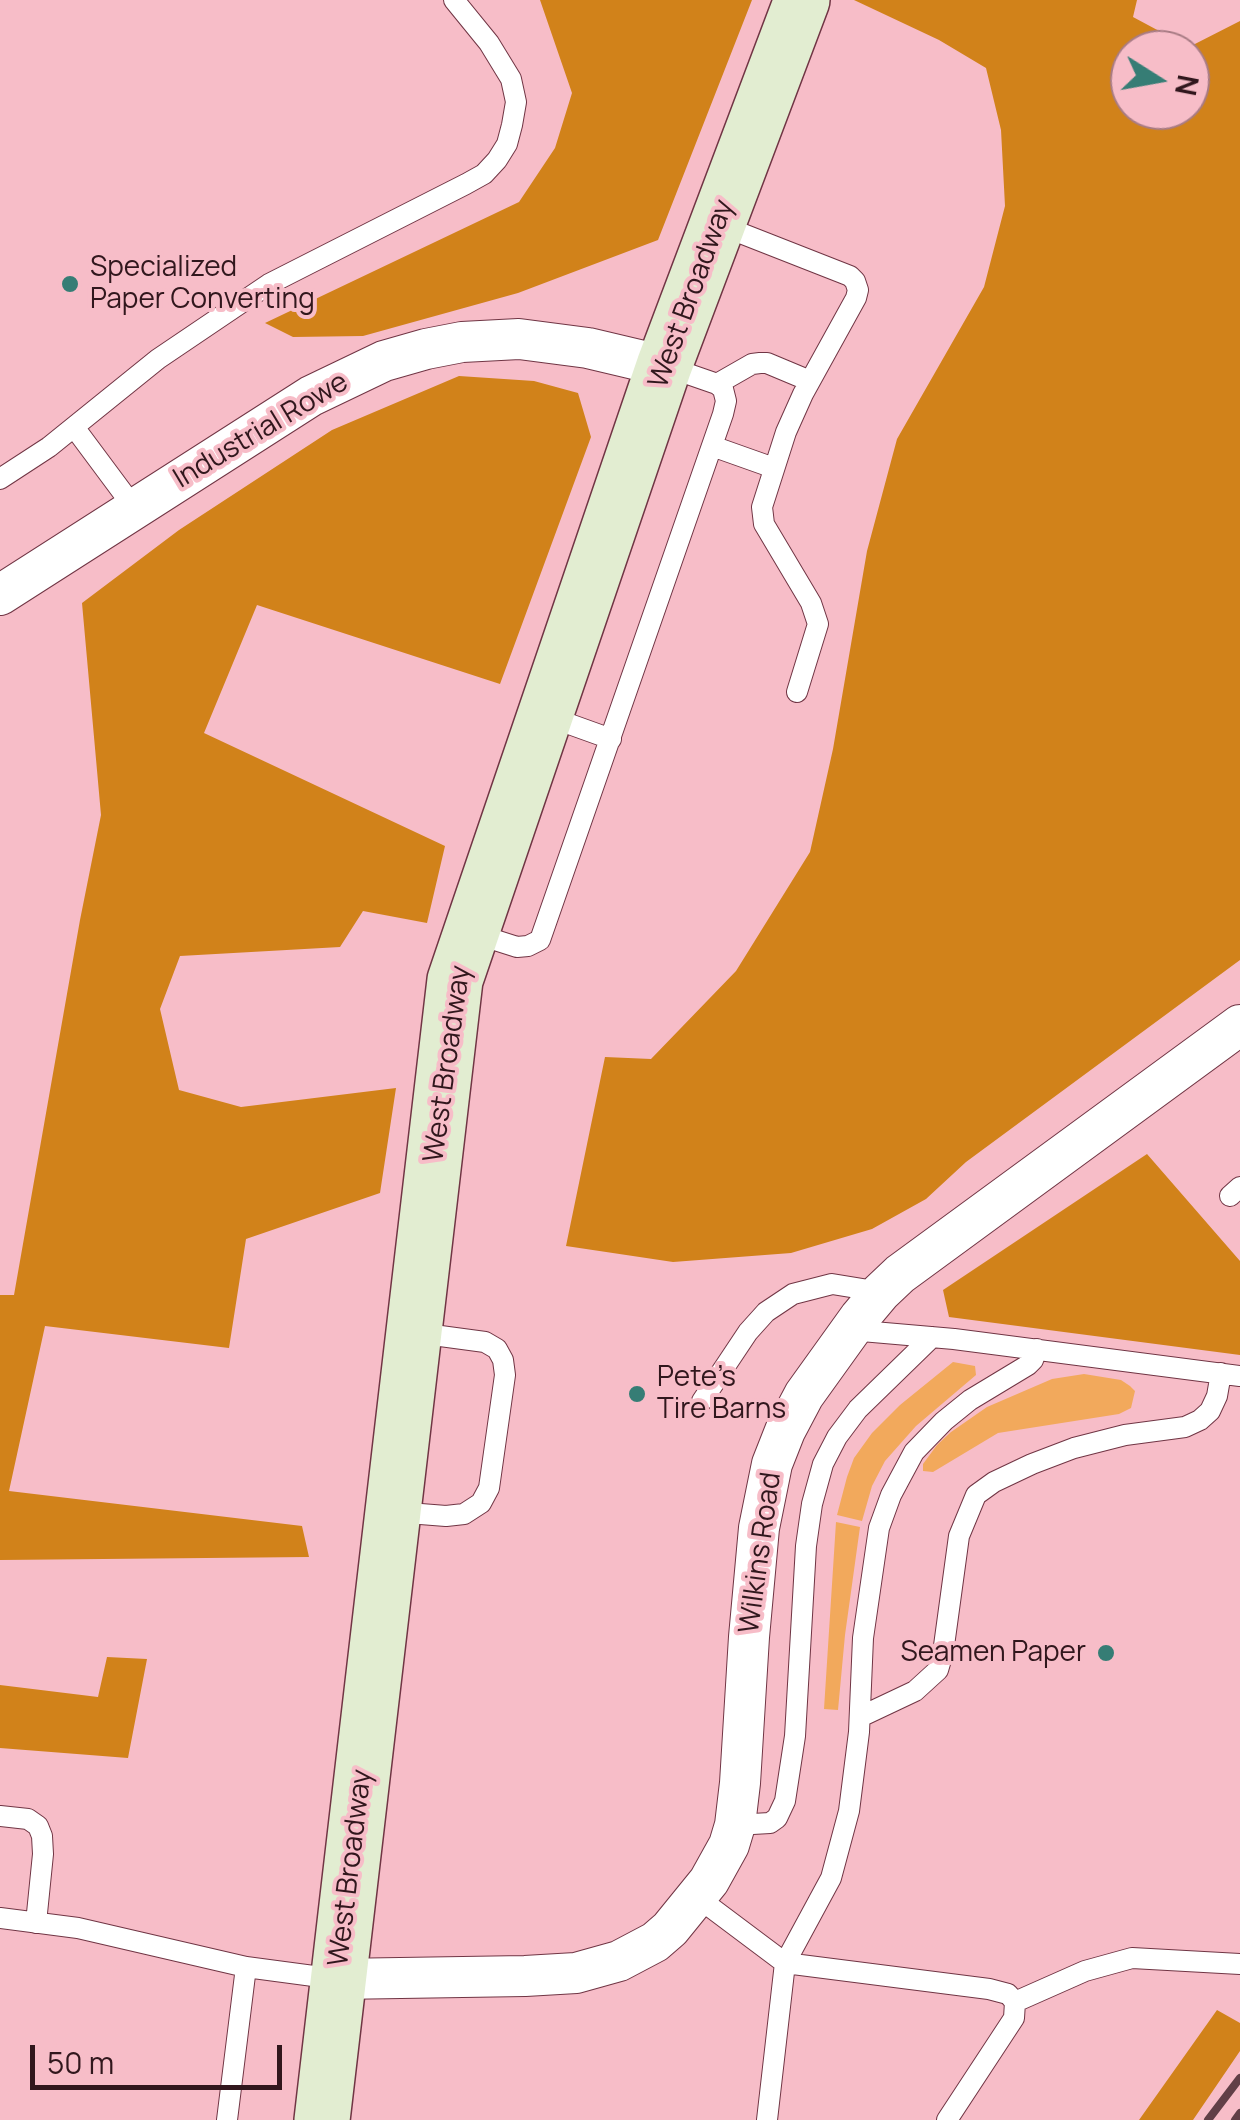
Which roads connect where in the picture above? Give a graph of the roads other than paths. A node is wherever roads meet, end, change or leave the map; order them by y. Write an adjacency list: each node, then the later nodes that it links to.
1 (454, 0): 7 (lane)
2 (802, 0): 3 (main road, West Broadway)
3 (718, 224): 4 (main road, West Broadway); 5 (lane)
4 (664, 366): 6 (lane); 11 (street, Industrial Rowe); 14 (main road, West Broadway)
5 (810, 381): 6 (lane); 9 (lane)
6 (718, 384): 8 (lane)
7 (74, 428): 10 (lane); 11 (lane)
8 (712, 446): 9 (lane); 15 (lane)
9 (774, 468): 13 (lane)
10 (0, 479)
11 (135, 509): 12 (street, Industrial Rowe)
12 (0, 595)
13 (797, 692)
14 (545, 716): 15 (lane); 16 (main road, West Broadway)
15 (611, 739): 16 (lane)
16 (471, 932): 20 (main road, West Broadway)
17 (1240, 1025): 18 (street, Wilkins Road)
18 (881, 1292): 19 (street, Wilkins Road); 24 (lane)
19 (850, 1330): 21 (lane); 28 (street, Wilkins Road)
20 (414, 1332): 25 (main road, West Broadway); 25 (lane)
21 (932, 1337): 22 (lane); 28 (lane)
22 (1037, 1350): 23 (lane); 26 (lane)
23 (1230, 1374): 26 (lane)
24 (702, 1401)
25 (392, 1512): 35 (main road, West Broadway)
26 (860, 1717): 32 (lane)
27 (0, 1816): 31 (lane)
28 (735, 1825): 29 (street, Wilkins Road)
29 (697, 1897): 32 (lane); 35 (street, Wilkins Road)
30 (0, 1918): 31 (lane)
31 (36, 1923): 34 (lane)
32 (785, 1963): 36 (lane); 39 (lane)
33 (1240, 1964): 36 (lane)
34 (246, 1967): 35 (lane); 37 (lane)
35 (338, 1979): 38 (main road, West Broadway)
36 (1015, 2002): 40 (lane)
37 (227, 2120)
38 (322, 2120)
39 (768, 2120)
40 (947, 2120)

